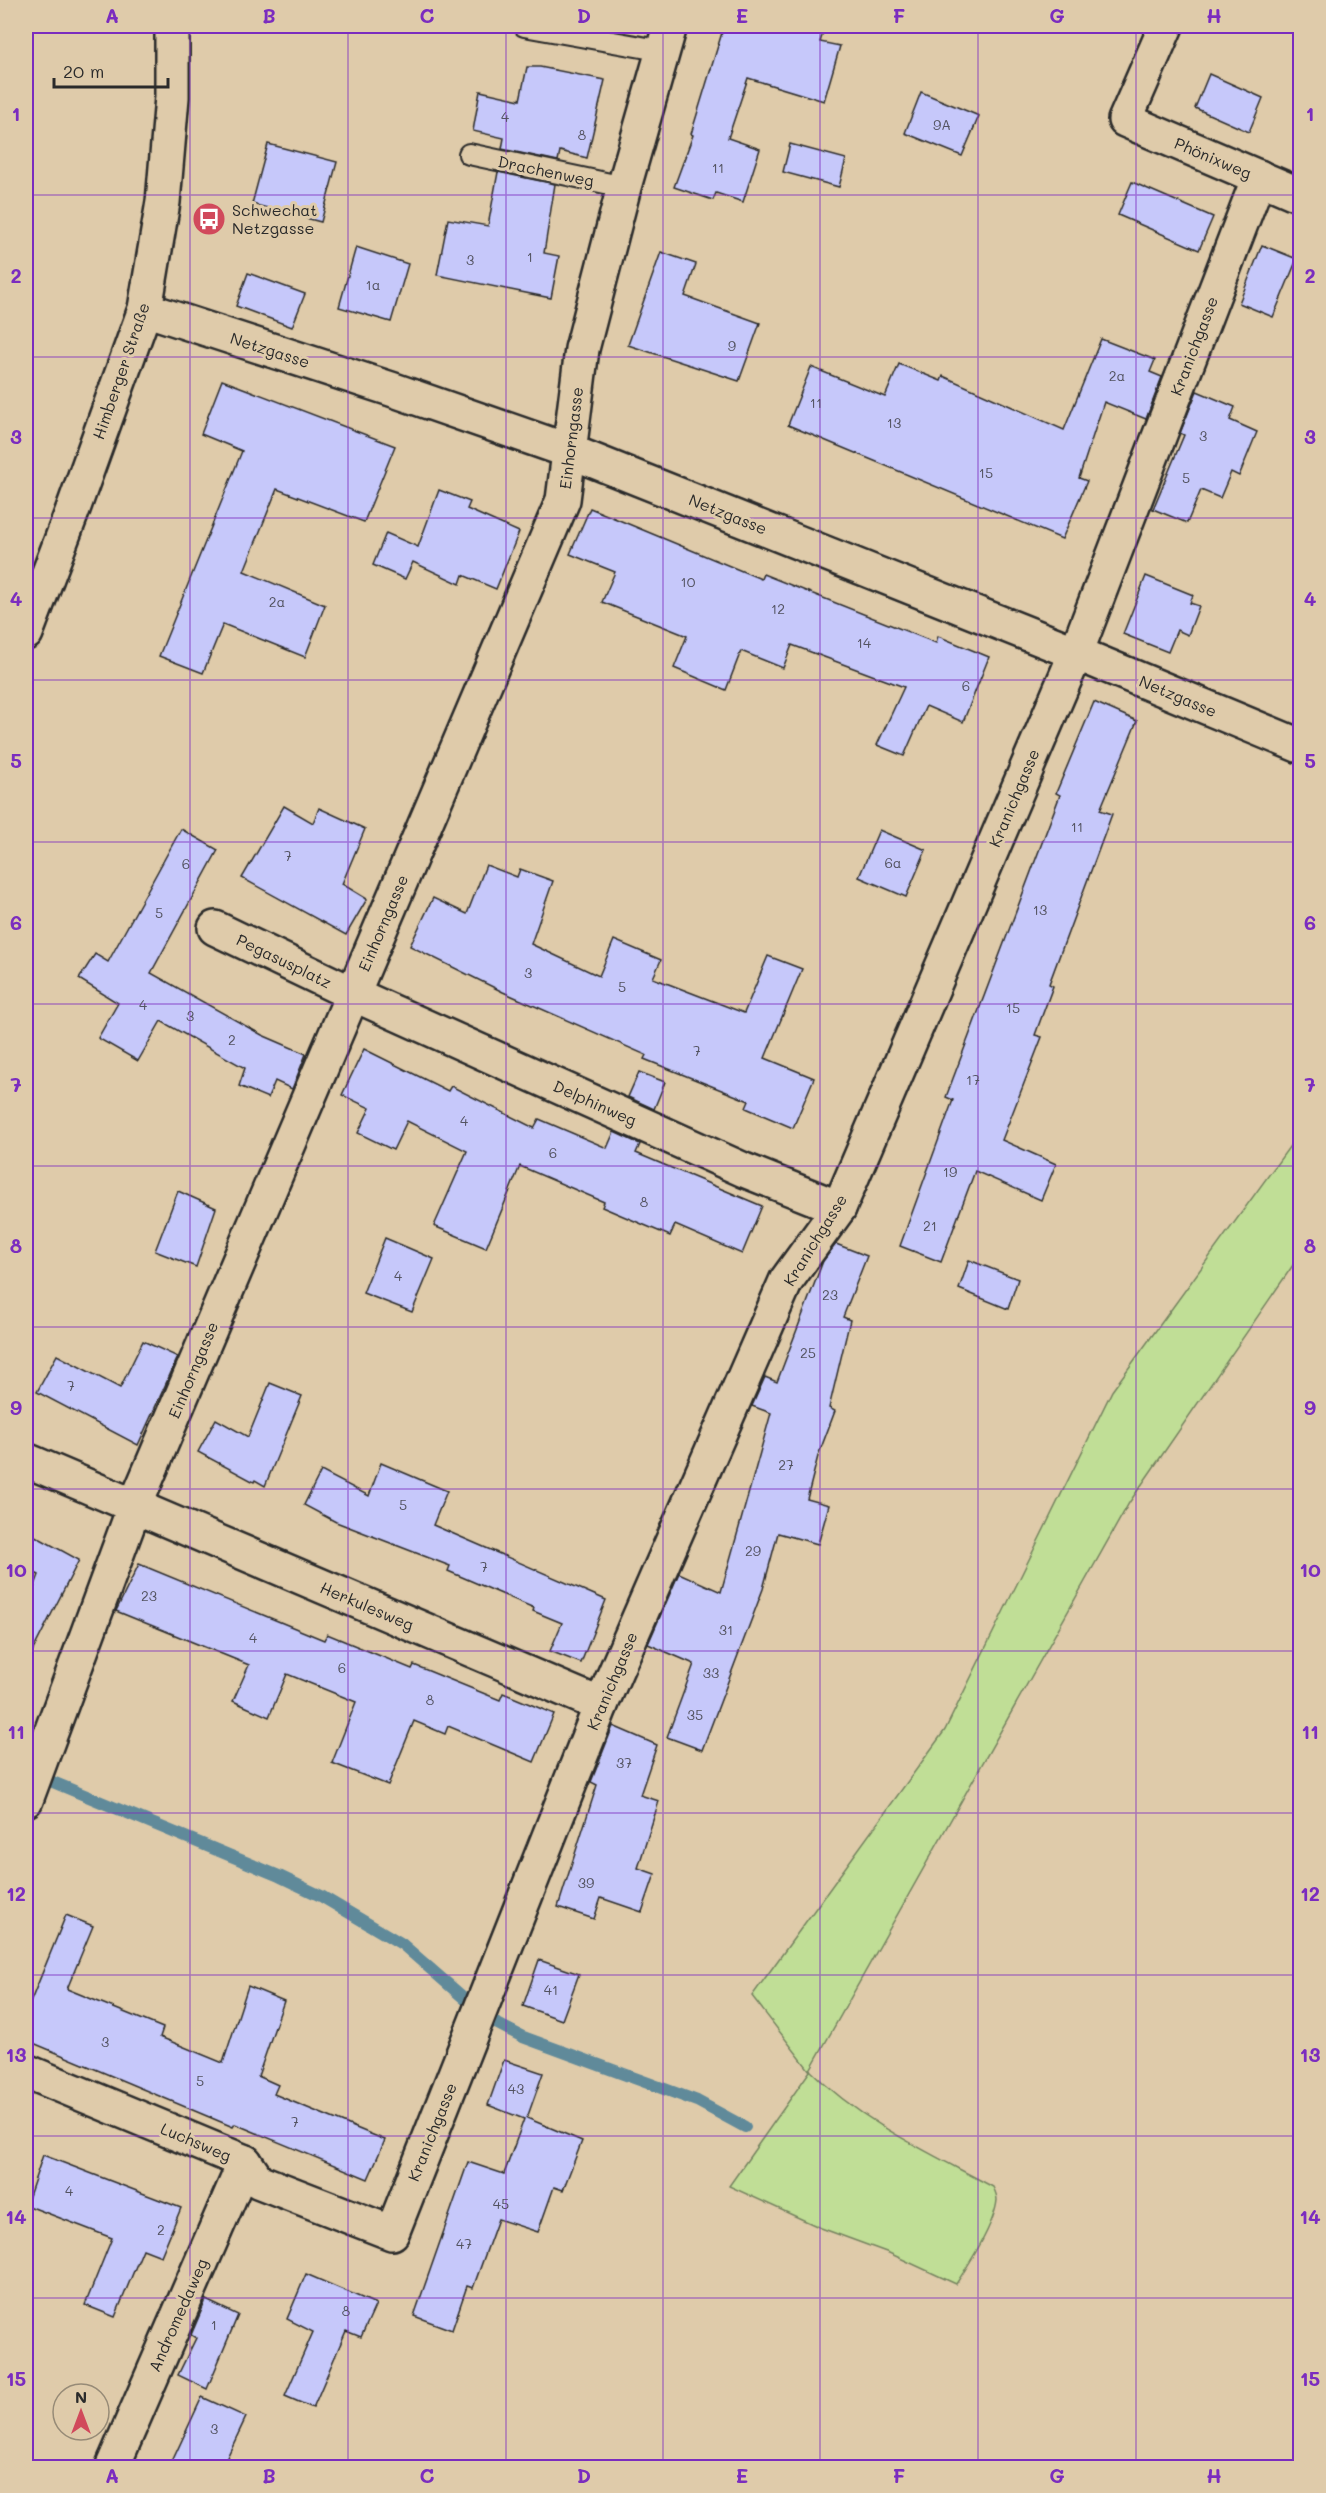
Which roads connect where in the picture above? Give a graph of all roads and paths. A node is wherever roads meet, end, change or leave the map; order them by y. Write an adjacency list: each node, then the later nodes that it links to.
1 (172, 26): 9 (street, Himberger Straße)
2 (524, 26): 4 (lane)
3 (1166, 26): 6 (street, Phönixweg)
4 (667, 38): 7 (street, Einhorngasse)
5 (469, 154): 7 (lane, Drachenweg)
6 (1259, 177): 8 (street, Phönixweg); 12 (street, Kranichgasse)
7 (624, 188): 10 (street, Einhorngasse)
8 (1300, 195)
9 (145, 309): 10 (street, Netzgasse); 11 (street, Himberger Straße)
10 (569, 451): 12 (street, Netzgasse); 15 (street, Einhorngasse)
11 (26, 633)
12 (1076, 653): 13 (street, Netzgasse); 16 (street, Kranichgasse)
13 (1300, 746)
14 (215, 928): 15 (street, Pegasusplatz)
15 (353, 994): 16 (street, Delphinweg); 18 (street, Einhorngasse)
16 (839, 1208): 19 (street, Kranichgasse)
17 (26, 1460): 18 (street, Herkulesweg)
18 (134, 1508): 19 (street, Herkulesweg); 20 (street, Einhorngasse)
19 (601, 1705): 23 (street, Kranichgasse)
20 (26, 1798)
21 (26, 2071): 22 (street, Luchsweg)
22 (245, 2162): 23 (street, Luchsweg); 24 (street, Andromedaweg)
23 (392, 2234)
24 (112, 2468)

